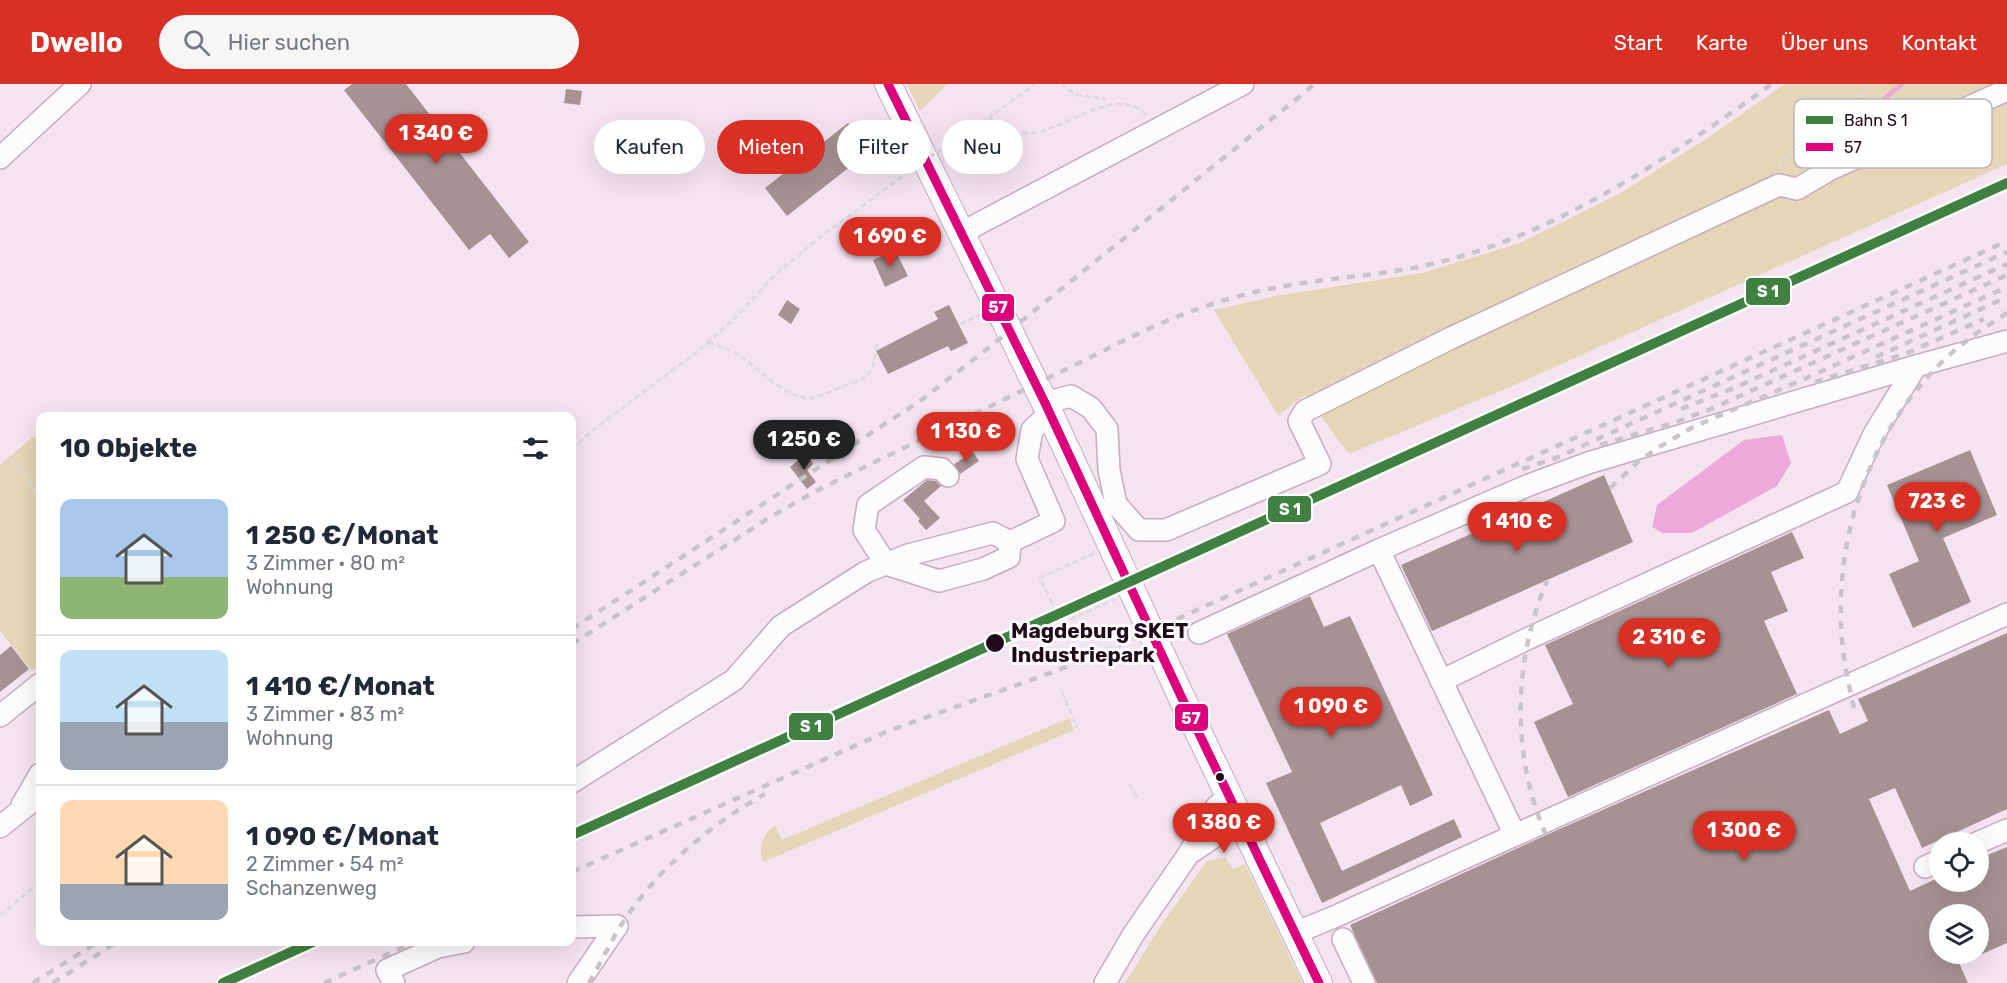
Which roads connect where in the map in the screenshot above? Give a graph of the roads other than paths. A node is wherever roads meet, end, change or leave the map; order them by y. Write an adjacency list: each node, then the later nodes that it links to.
1 (80, 84): 6 (street)
2 (888, 84): 8 (main road)
3 (1243, 84): 8 (street)
4 (2007, 90): 5 (street)
5 (1987, 99)
6 (0, 158)
7 (1833, 168): 11 (street)
8 (961, 233): 11 (main road)
9 (2007, 341): 10 (street)
10 (1916, 366): 14 (street); 18 (street)
11 (1047, 408): 13 (street); 24 (main road)
12 (948, 476): 15 (street)
13 (1010, 542): 15 (street); 15 (street)
14 (1379, 550): 17 (street); 18 (street)
15 (886, 564): 21 (street)
16 (2007, 614): 29 (street)
17 (1199, 633)
18 (1442, 681): 29 (street)
19 (36, 687): 20 (street)
20 (0, 716)
21 (576, 779)
22 (36, 781): 25 (street)
23 (36, 798): 25 (street)
24 (1230, 798): 26 (main road); 31 (street)
25 (17, 814): 27 (street)
26 (1243, 824): 31 (street); 33 (main road)
27 (0, 827)
28 (2007, 830): 30 (street)
29 (1515, 836): 33 (street)
30 (1989, 838)
31 (1190, 852): 38 (street)
32 (576, 927): 37 (street)
33 (1295, 933): 39 (main road)
34 (1343, 939): 40 (street)
35 (443, 946): 36 (street)
36 (394, 983)
37 (578, 983)
38 (1105, 983)
39 (1319, 983)
40 (1364, 983)

